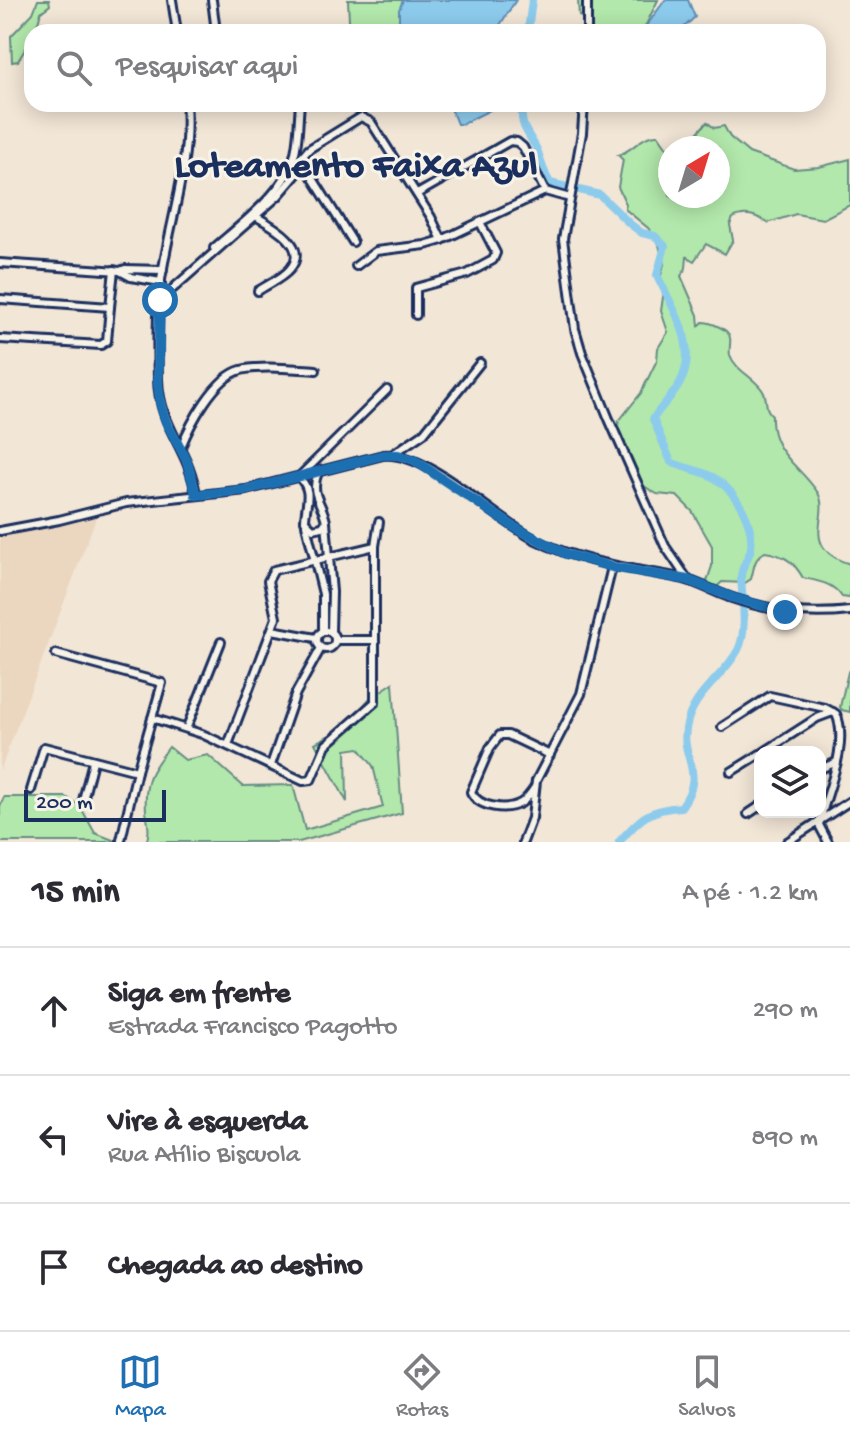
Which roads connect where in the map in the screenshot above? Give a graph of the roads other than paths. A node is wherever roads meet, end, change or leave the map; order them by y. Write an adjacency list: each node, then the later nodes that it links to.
1 (172, 0): 4 (street)
2 (212, 0): 5 (street)
3 (587, 0): 6 (street)
4 (176, 24)
5 (215, 24)
6 (587, 24)
7 (186, 112): 21 (street)
8 (299, 112): 22 (street)
9 (583, 112): 12 (street)
10 (301, 165): 13 (street); 14 (street); 17 (street)
11 (545, 191): 12 (street); 13 (street); 15 (street)
12 (571, 193): 45 (street)
13 (417, 194): 16 (street)
14 (257, 217): 23 (street); 25 (street)
15 (480, 222): 16 (street); 27 (street)
16 (442, 240): 19 (street)
17 (353, 242)
18 (0, 263): 20 (street)
19 (356, 266)
20 (117, 270): 21 (street); 22 (street); 26 (street)
21 (163, 270): 22 (street)
22 (161, 286): 25 (street)
23 (258, 291)
24 (0, 299): 26 (street)
25 (160, 300): 32 (street)
26 (110, 307): 28 (street)
27 (416, 315)
28 (0, 339)
29 (480, 363): 33 (street)
30 (316, 370): 32 (street)
31 (387, 390): 35 (street)
32 (181, 447): 36 (street)
33 (393, 454): 34 (street); 44 (street)
34 (318, 472): 35 (street); 38 (street)
35 (299, 477): 36 (street); 37 (street)
36 (196, 495): 40 (street)
37 (305, 521): 38 (street); 43 (street)
38 (326, 522): 42 (street)
39 (379, 522): 41 (street)
40 (0, 531)
41 (375, 546): 42 (street); 51 (street)
42 (329, 557): 43 (street); 48 (street)
43 (315, 560): 47 (street); 48 (street)
44 (612, 567): 45 (street); 63 (street)
45 (688, 580): 46 (street)
46 (850, 611)
47 (272, 630): 49 (street); 61 (street)
48 (327, 631): 49 (street); 50 (street)
49 (316, 638): 53 (street)
50 (335, 640): 51 (street); 53 (street)
51 (374, 640): 67 (street)
52 (221, 642): 59 (street)
53 (321, 648): 67 (street)
54 (56, 654): 57 (street)
55 (820, 707): 56 (street); 58 (street); 60 (street)
56 (834, 712): 58 (street); 66 (street)
57 (152, 718): 59 (street); 70 (street)
58 (817, 718): 62 (street)
59 (187, 727): 61 (street)
60 (722, 727)
61 (228, 745): 67 (street)
62 (773, 746)
63 (550, 755): 73 (street); 73 (street)
64 (754, 758): 71 (street)
65 (93, 761): 70 (street); 74 (street); 75 (street)
66 (837, 762): 68 (street); 72 (street)
67 (271, 765)
68 (826, 766)
69 (826, 769): 72 (street)
70 (137, 771): 80 (street)
71 (731, 772)
72 (834, 773): 79 (street)
73 (535, 787): 81 (street)
74 (31, 790)
75 (83, 800)
76 (850, 801): 79 (street)
77 (754, 810): 78 (street)
78 (748, 814)
79 (819, 822): 82 (street); 83 (street)
80 (121, 840)
81 (523, 842)
82 (787, 842)
83 (828, 842)

